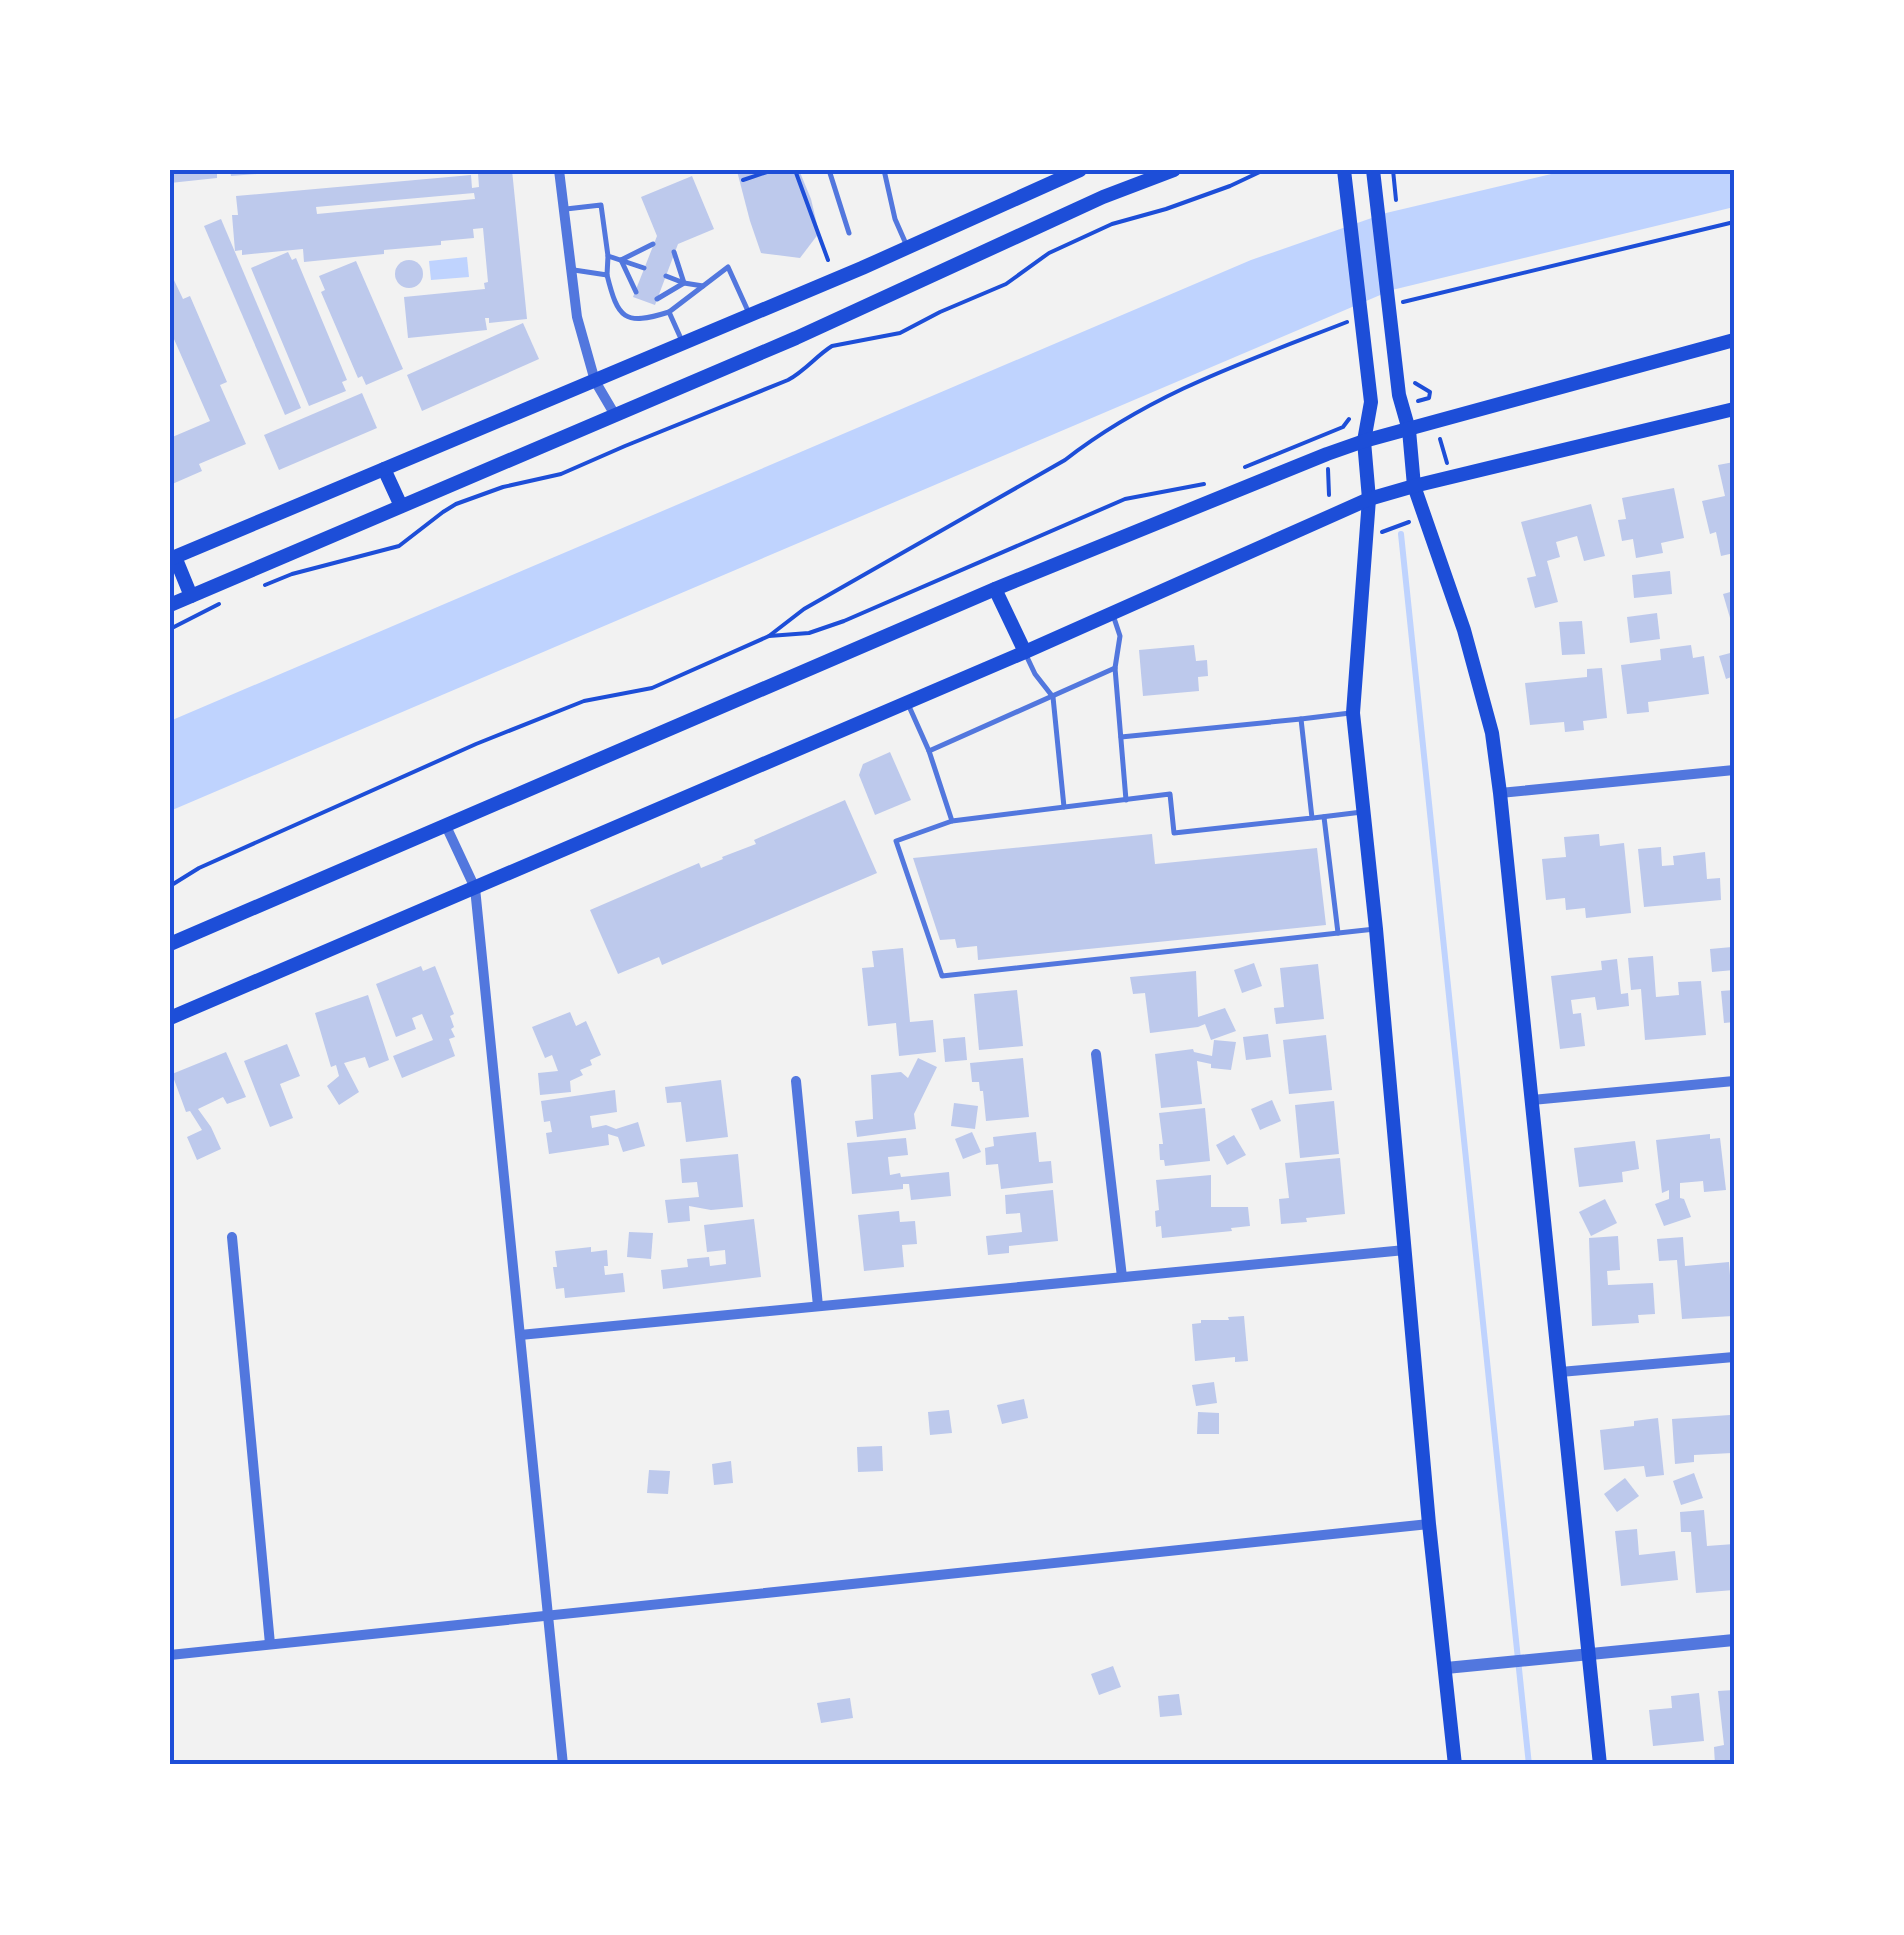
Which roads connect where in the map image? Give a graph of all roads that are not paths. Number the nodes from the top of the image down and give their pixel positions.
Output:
1 (559, 170) edge
2 (829, 170) edge
3 (884, 170) edge
4 (1080, 170) edge
5 (1174, 170) edge
6 (1344, 170) edge
7 (1374, 170) edge
8 (563, 210) junction
9 (849, 234) dead end
10 (653, 244) dead end
11 (907, 247) junction
12 (674, 252) dead end
13 (608, 256) junction
14 (620, 260) junction
15 (644, 268) dead end
16 (571, 270) junction
17 (608, 275) junction
18 (666, 276) dead end
19 (684, 283) junction
20 (703, 286) junction
21 (636, 292) dead end
22 (657, 298) dead end
23 (669, 312) junction
24 (750, 315) junction
25 (1734, 340) edge
26 (683, 344) junction
27 (595, 381) junction
28 (1734, 409) edge
29 (615, 415) junction
30 (1409, 430) junction
31 (1364, 441) junction
32 (384, 469) junction
33 (1414, 486) junction
34 (1369, 500) junction
35 (401, 506) junction
36 (172, 558) edge
37 (995, 588) junction
38 (191, 596) junction
39 (170, 605) edge
40 (1112, 613) junction
41 (1025, 652) junction
42 (1115, 668) junction
43 (1053, 697) junction
44 (907, 702) junction
45 (1353, 713) junction
46 (1302, 719) junction
47 (1121, 737) junction
48 (929, 751) junction
49 (1734, 770) edge
50 (1500, 793) junction
51 (1126, 800) junction
52 (1064, 807) junction
53 (1364, 812) junction
54 (1324, 817) junction
55 (1312, 818) junction
56 (952, 821) junction
57 (446, 826) junction
58 (474, 888) junction
59 (1376, 929) junction
60 (1338, 934) junction
61 (170, 944) edge
62 (170, 1018) edge
63 (1096, 1054) dead end
64 (796, 1080) dead end
65 (1734, 1081) edge
66 (1532, 1100) junction
67 (232, 1237) dead end
68 (1405, 1250) junction
69 (1122, 1278) junction
70 (818, 1306) junction
71 (520, 1335) junction
72 (1734, 1358) edge
73 (1560, 1372) junction
74 (1429, 1524) junction
75 (548, 1616) junction
76 (1734, 1640) edge
77 (270, 1644) junction
78 (170, 1654) edge
79 (1590, 1655) junction
80 (1446, 1668) junction
81 (563, 1765) edge
82 (1455, 1765) edge
83 (1600, 1765) edge

1 - 8 street
2 - 9 lane
3 - 11 lane
4 - 11 main road
5 - 29 main road
6 - 31 main road
7 - 30 main road
8 - 13 lane
8 - 16 street
10 - 14 lane
11 - 24 main road
12 - 19 lane
13 - 14 lane
13 - 17 lane
14 - 15 lane
14 - 21 lane
16 - 17 lane
16 - 27 street
17 - 23 lane
18 - 19 lane
19 - 20 lane
19 - 22 lane
20 - 23 lane
20 - 24 lane
23 - 26 lane
24 - 26 main road
25 - 30 main road
26 - 27 main road
27 - 29 street
27 - 32 main road
28 - 33 main road
29 - 35 main road
30 - 31 main road
30 - 33 main road
31 - 34 main road
31 - 37 main road
32 - 35 main road
32 - 36 main road
33 - 34 main road
33 - 50 main road
34 - 40 main road
34 - 45 main road
35 - 38 main road
36 - 38 main road
37 - 41 main road
37 - 57 main road
38 - 39 main road
40 - 41 main road
40 - 42 lane
41 - 43 lane
41 - 44 main road
42 - 43 lane
42 - 47 lane
43 - 48 lane
43 - 52 lane
44 - 48 lane
44 - 58 main road
45 - 46 lane
45 - 53 main road
46 - 47 lane
46 - 55 lane
47 - 51 lane
48 - 56 lane
49 - 50 street
50 - 66 main road
51 - 52 lane
51 - 55 lane
52 - 56 lane
53 - 54 lane
53 - 59 main road
54 - 55 lane
54 - 60 lane
56 - 60 lane
57 - 58 street
57 - 61 main road
58 - 62 main road
58 - 71 street
59 - 60 lane
59 - 68 main road
63 - 69 street
64 - 70 street
65 - 66 street
66 - 73 main road
67 - 77 street
68 - 69 street
68 - 74 main road
69 - 70 street
70 - 71 street
71 - 75 street
72 - 73 street
73 - 79 main road
74 - 75 street
74 - 80 main road
75 - 77 street
75 - 81 street
76 - 79 street
77 - 78 street
79 - 80 street
79 - 83 main road
80 - 82 main road

